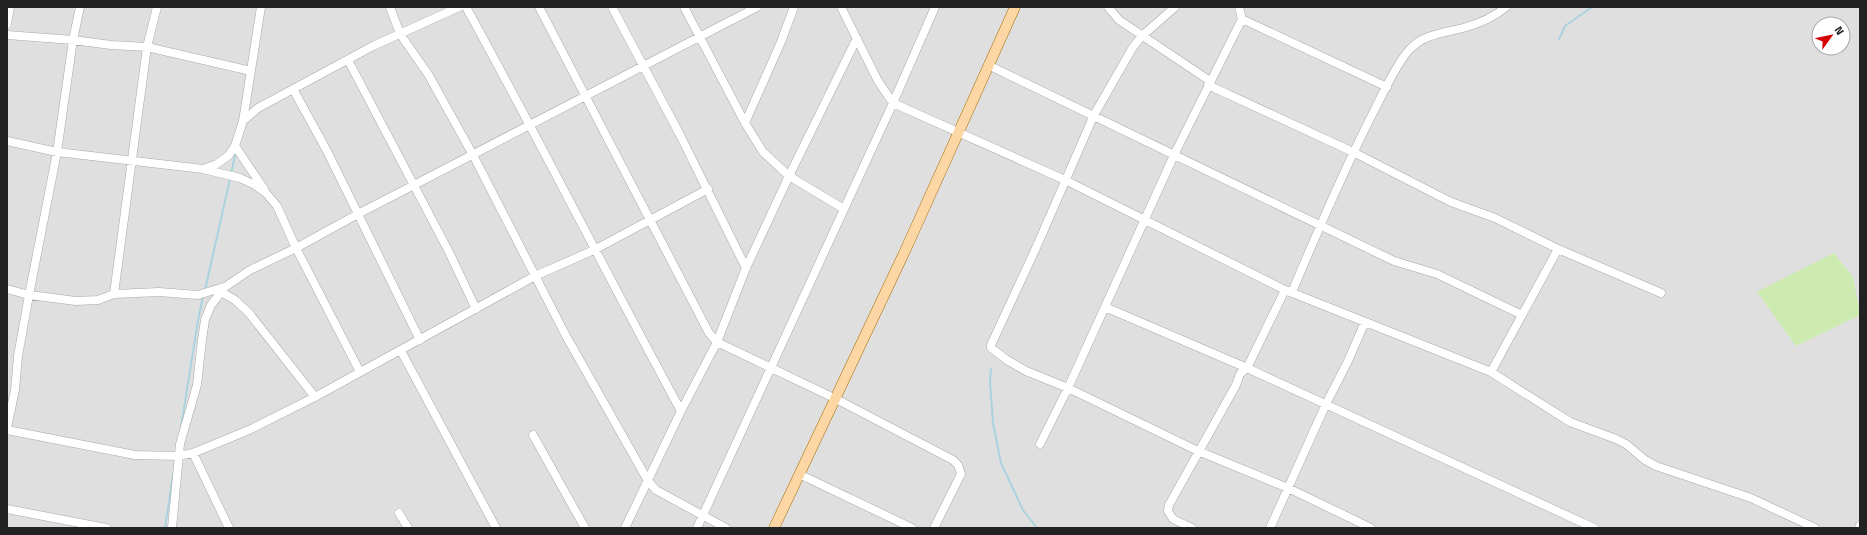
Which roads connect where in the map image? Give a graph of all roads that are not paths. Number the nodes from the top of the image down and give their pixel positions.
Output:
1 (10, 7) edge
2 (80, 7) edge
3 (157, 7) edge
4 (261, 7) edge
5 (390, 7) edge
6 (459, 7) edge
7 (466, 7) edge
8 (539, 7) edge
9 (612, 7) edge
10 (684, 7) edge
11 (755, 7) edge
12 (794, 7) edge
13 (841, 7) edge
14 (935, 7) edge
15 (1015, 7) edge
16 (1108, 7) edge
17 (1175, 7) edge
18 (1239, 7) edge
19 (1506, 7) edge
20 (1242, 19) junction
21 (7, 24) edge
22 (400, 34) junction
23 (7, 35) edge
24 (700, 36) junction
25 (1142, 36) junction
26 (857, 38) junction
27 (73, 40) junction
28 (147, 47) junction
29 (348, 60) junction
30 (988, 65) junction
31 (645, 66) junction
32 (251, 71) junction
33 (1209, 83) junction
34 (1387, 87) junction
35 (293, 90) junction
36 (585, 95) junction
37 (893, 103) junction
38 (1094, 115) junction
39 (243, 121) junction
40 (746, 123) junction
41 (531, 125) junction
42 (958, 133) junction
43 (7, 142) edge
44 (235, 146) junction
45 (57, 152) junction
46 (1353, 152) junction
47 (1175, 154) junction
48 (473, 155) junction
49 (131, 161) junction
50 (202, 169) junction
51 (789, 176) junction
52 (1065, 180) junction
53 (415, 186) junction
54 (708, 189) junction
55 (266, 193) junction
56 (844, 209) junction
57 (358, 214) junction
58 (1145, 219) junction
59 (651, 220) junction
60 (1320, 226) junction
61 (296, 248) junction
62 (1558, 249) junction
63 (594, 250) junction
64 (746, 268) junction
65 (534, 276) junction
66 (7, 289) edge
67 (223, 289) junction
68 (1289, 291) junction
69 (1661, 293) dead end
70 (114, 294) junction
71 (29, 295) junction
72 (1105, 308) junction
73 (476, 309) junction
74 (1522, 316) junction
75 (1365, 322) junction
76 (420, 340) junction
77 (717, 342) junction
78 (401, 351) junction
79 (771, 366) junction
80 (1247, 368) junction
81 (360, 372) junction
82 (1491, 372) junction
83 (1068, 388) junction
84 (315, 397) junction
85 (836, 398) junction
86 (1326, 404) junction
87 (681, 411) junction
88 (7, 429) edge
89 (533, 435) dead end
90 (1040, 444) dead end
91 (1198, 451) junction
92 (193, 453) junction
93 (178, 456) junction
94 (799, 474) junction
95 (648, 481) junction
96 (1288, 488) junction
97 (7, 509) edge
98 (399, 513) dead end
99 (703, 516) junction
100 (1860, 524) edge
101 (106, 528) edge
102 (172, 528) edge
103 (230, 528) edge
104 (408, 528) edge
105 (496, 528) edge
106 (585, 528) edge
107 (625, 528) edge
108 (697, 528) edge
109 (726, 528) edge
110 (774, 528) edge
111 (912, 528) edge
112 (934, 528) edge
113 (1192, 528) edge
114 (1270, 528) edge
115 (1371, 528) edge
116 (1594, 528) edge
117 (1816, 528) edge
118 (1859, 528) edge

1 - 21 street
2 - 27 street
3 - 28 street
4 - 32 street
5 - 22 street
6 - 22 street
7 - 41 street
8 - 36 street
9 - 31 street
10 - 24 street
11 - 24 street
12 - 40 street
13 - 26 street
14 - 37 street
15 - 30 main road
16 - 25 street
17 - 25 street
18 - 20 street
19 - 34 street
20 - 33 street
20 - 34 street
22 - 29 street
22 - 48 street
23 - 27 street
24 - 31 street
24 - 40 street
25 - 33 street
25 - 38 street
26 - 37 street
26 - 51 street
27 - 28 street
27 - 45 street
28 - 32 street
28 - 49 street
29 - 35 street
29 - 53 street
30 - 38 street
30 - 42 main road
31 - 36 street
31 - 54 street
32 - 39 street
33 - 46 street
33 - 47 street
34 - 46 street
35 - 39 street
35 - 57 street
36 - 41 street
36 - 59 street
37 - 42 street
37 - 56 street
38 - 47 street
38 - 52 street
39 - 44 street
40 - 51 street
41 - 48 street
41 - 63 street
42 - 52 street
42 - 85 main road
43 - 45 street
44 - 50 street
44 - 55 street
45 - 49 street
45 - 71 street
46 - 60 street
46 - 62 street
47 - 58 street
47 - 60 street
48 - 53 street
48 - 65 street
49 - 50 street
49 - 70 street
50 - 55 street
51 - 56 street
51 - 64 street
52 - 58 street
52 - 83 street
53 - 57 street
53 - 73 street
54 - 59 street
54 - 64 street
55 - 61 street
56 - 79 street
57 - 61 street
57 - 76 street
58 - 68 street
58 - 72 street
59 - 63 street
59 - 77 street
60 - 68 street
60 - 74 street
61 - 67 street
61 - 81 street
62 - 69 street
62 - 74 street
63 - 65 street
63 - 87 street
64 - 77 street
65 - 73 street
65 - 95 street
66 - 71 street
67 - 70 street
67 - 84 street
67 - 93 street
68 - 75 street
68 - 80 street
70 - 71 street
71 - 88 street
72 - 80 street
72 - 83 street
73 - 76 street
74 - 82 street
75 - 82 street
75 - 86 street
76 - 78 street
77 - 79 street
77 - 87 street
78 - 81 street
78 - 105 street
79 - 85 street
79 - 99 street
80 - 86 street
80 - 91 street
81 - 84 street
82 - 117 street
83 - 90 street
83 - 91 street
84 - 92 street
85 - 94 main road
85 - 112 street
86 - 96 street
86 - 116 street
87 - 95 street
88 - 93 street
89 - 106 street
91 - 96 street
91 - 113 street
92 - 93 street
92 - 103 street
93 - 102 street
94 - 110 main road
94 - 111 street
95 - 99 street
95 - 107 street
96 - 114 street
96 - 115 street
97 - 101 street
98 - 104 street
99 - 108 street
99 - 109 street
100 - 118 street

